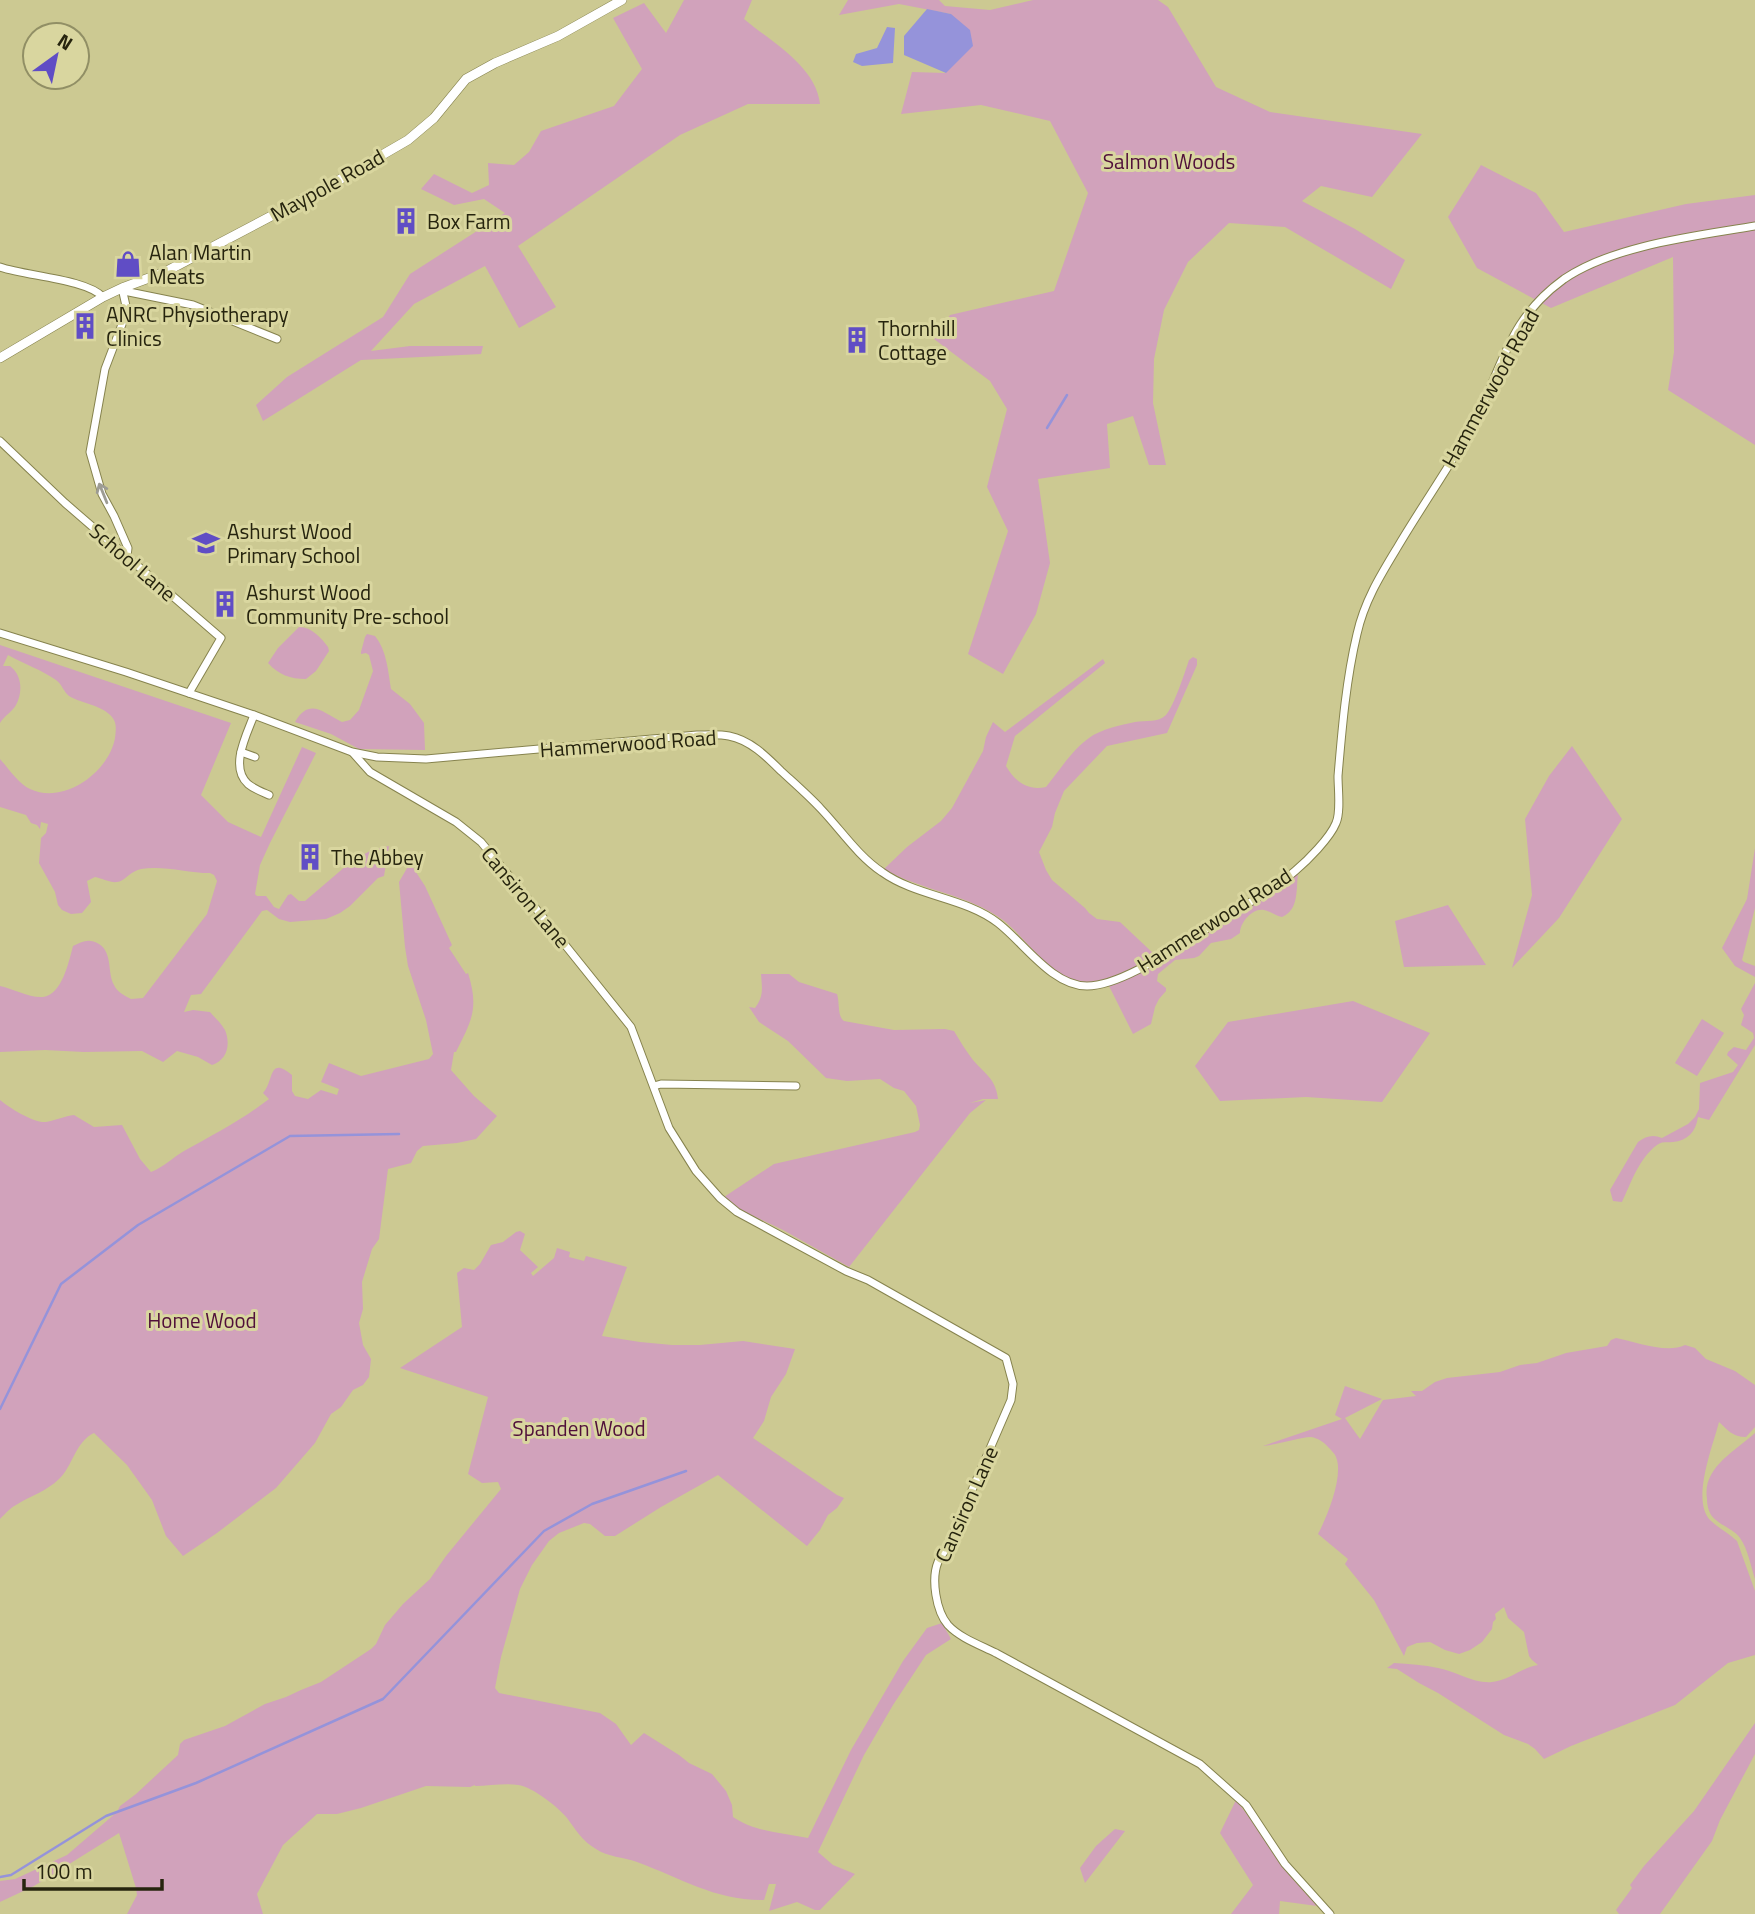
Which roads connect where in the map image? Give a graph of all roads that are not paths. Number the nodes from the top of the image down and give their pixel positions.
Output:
1 (622, 0) edge
2 (1755, 226) edge
3 (0, 267) edge
4 (123, 289) junction
5 (103, 297) junction
6 (277, 339) dead end
7 (0, 358) edge
8 (0, 441) edge
9 (127, 556) junction
10 (0, 634) edge
11 (189, 693) junction
12 (254, 715) junction
13 (241, 752) junction
14 (352, 752) junction
15 (255, 757) dead end
16 (269, 795) dead end
17 (654, 1086) junction
18 (796, 1086) dead end
19 (1330, 1914) edge

1 - 4 street, Maypole Road
2 - 14 street, Hammerwood Road
3 - 5 street
4 - 5 street, Maypole Road
4 - 6 street
9 -> 4 street
5 - 7 street, Maypole Road
8 - 9 street, School Lane
9 - 11 street, School Lane
10 - 11 street, Hammerwood Road
11 - 12 street, Hammerwood Road
12 - 13 street
12 - 14 street, Hammerwood Road
13 - 15 street
13 - 16 street
14 - 17 street, Cansiron Lane
17 - 18 street
17 - 19 street, Cansiron Lane

